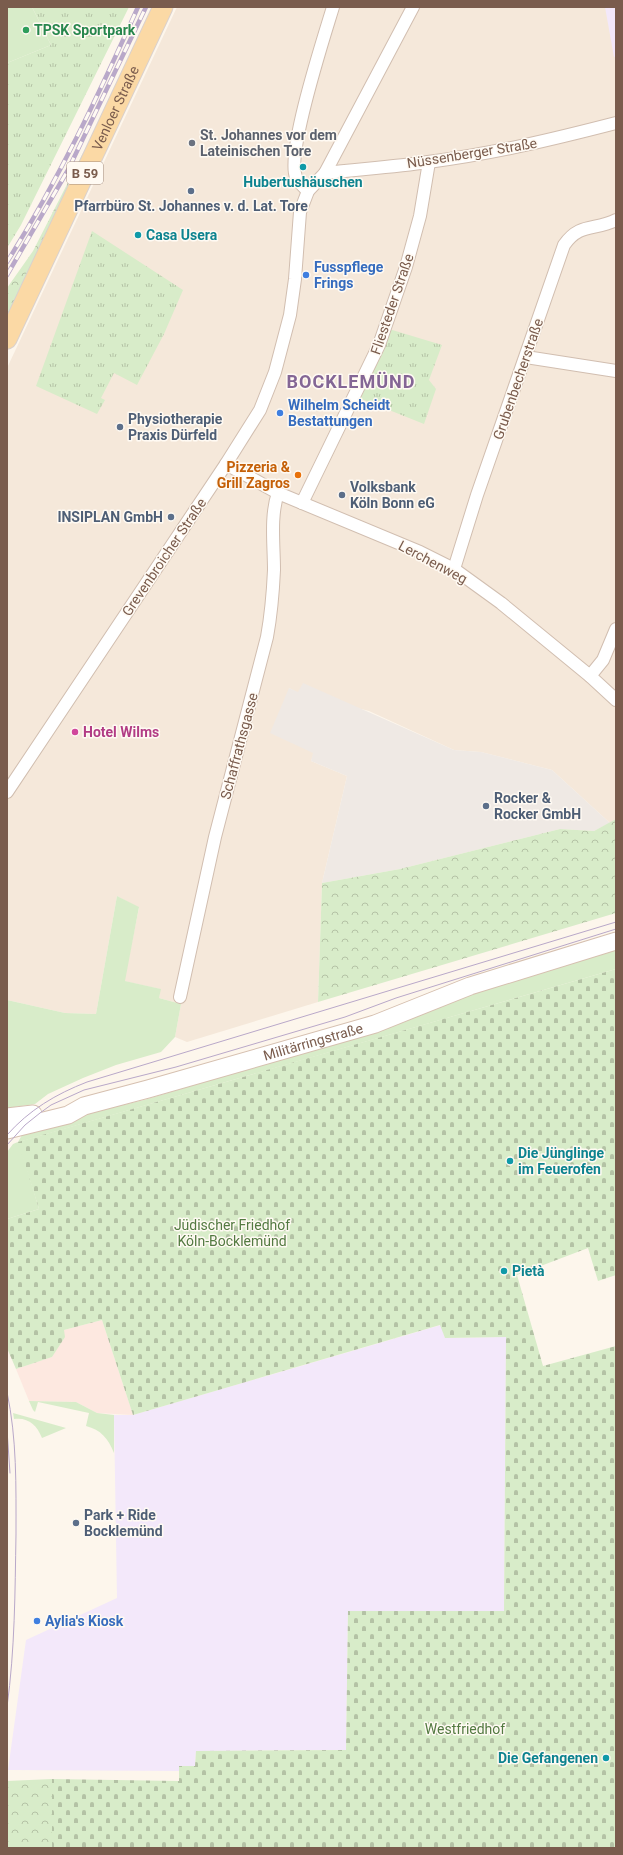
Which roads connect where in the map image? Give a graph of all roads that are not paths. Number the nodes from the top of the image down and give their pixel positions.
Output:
1 (163, 7) edge
2 (333, 7) edge
3 (413, 7) edge
4 (616, 123) edge
5 (429, 162) junction
6 (325, 172) junction
7 (308, 191) junction
8 (616, 220) edge
9 (7, 339) edge
10 (526, 357) junction
11 (616, 371) edge
12 (226, 464) junction
13 (278, 493) junction
14 (302, 503) junction
15 (454, 569) junction
16 (616, 629) edge
17 (590, 676) junction
18 (616, 700) edge
19 (7, 792) edge
20 (616, 941) edge
21 (180, 998) dead end
22 (84, 1106) junction
23 (7, 1117) edge
24 (7, 1130) edge

1 - 9 main road, Venloer Straße / B 59
2 - 7 street
3 - 6 street
4 - 5 street, Nüssenberger Straße
5 - 6 street, Nüssenberger Straße
5 - 14 street, Fliesteder Straße
6 - 7 street
7 - 12 street, Grevenbroicher Straße
8 - 10 street, Grubenbecherstraße
10 - 11 street
10 - 15 street, Grubenbecherstraße
12 - 13 street, Lerchenweg
12 - 19 street, Grevenbroicher Straße
13 - 14 street, Lerchenweg
13 - 21 street, Schaffrathsgasse
14 - 15 street, Lerchenweg
15 - 17 street, Lerchenweg
16 - 17 street
17 - 18 street, Lerchenweg
20 - 22 main road, Militärringstraße
22 - 23 main road
22 - 24 main road, Militärringstraße

